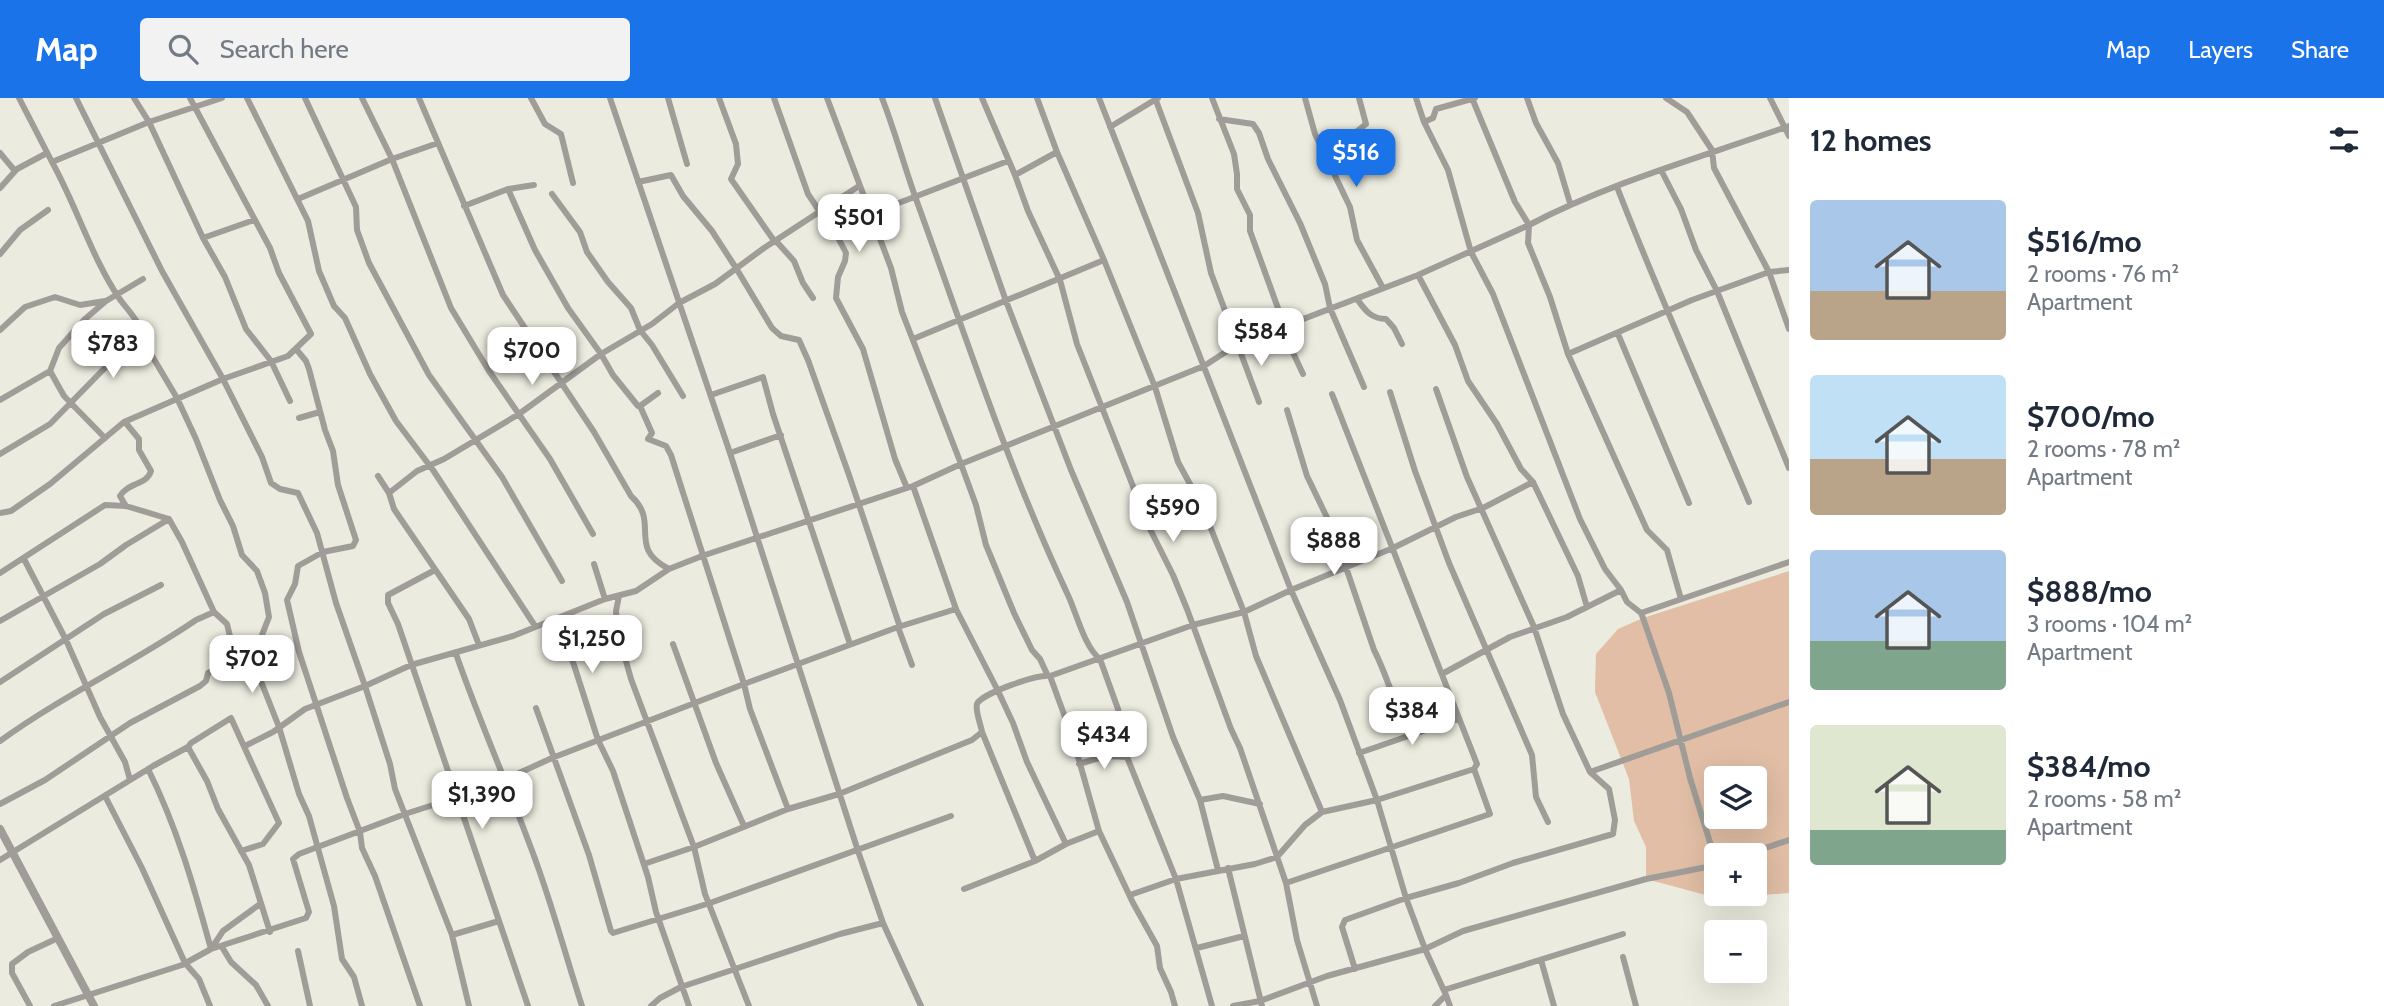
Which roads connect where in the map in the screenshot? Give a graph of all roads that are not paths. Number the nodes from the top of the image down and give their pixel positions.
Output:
1 (19, 98) edge
2 (76, 98) edge
3 (134, 98) edge
4 (190, 98) edge
5 (222, 98) edge
6 (247, 98) edge
7 (304, 98) edge
8 (362, 98) edge
9 (419, 98) edge
10 (531, 98) edge
11 (610, 98) edge
12 (668, 98) edge
13 (719, 98) edge
14 (774, 98) edge
15 (827, 98) edge
16 (882, 98) edge
17 (934, 98) edge
18 (982, 98) edge
19 (1037, 98) edge
20 (1099, 98) edge
21 (1156, 98) edge
22 (1213, 98) edge
23 (1305, 98) edge
24 (1359, 98) edge
25 (1416, 98) edge
26 (1474, 98) edge
27 (1527, 98) edge
28 (1666, 98) edge
29 (1770, 98) edge
30 (195, 107) junction
31 (1219, 119) junction
32 (149, 122) junction
33 (1424, 122) junction
34 (1110, 127) junction
35 (1787, 127) edge
36 (1789, 136) edge
37 (99, 142) junction
38 (438, 143) junction
39 (1712, 150) junction
40 (1057, 152) junction
41 (0, 153) edge
42 (47, 153) junction
43 (1326, 156) junction
44 (392, 159) junction
45 (1008, 161) junction
46 (52, 162) junction
47 (687, 164) dead end
48 (1661, 170) junction
49 (15, 171) junction
50 (1015, 175) junction
51 (963, 178) junction
52 (343, 179) junction
53 (638, 182) junction
54 (573, 183) dead end
55 (534, 185) dead end
56 (859, 186) junction
57 (1617, 187) junction
58 (0, 188) edge
59 (508, 189) junction
60 (552, 194) dead end
61 (915, 197) junction
62 (298, 200) junction
63 (1570, 203) junction
64 (464, 206) junction
65 (48, 210) dead end
66 (822, 211) junction
67 (870, 214) junction
68 (254, 219) junction
69 (1529, 225) junction
70 (203, 238) junction
71 (776, 242) junction
72 (1471, 252) junction
73 (0, 254) edge
74 (1104, 260) junction
75 (736, 268) junction
76 (1789, 270) edge
77 (1769, 272) junction
78 (1418, 275) junction
79 (143, 279) dead end
80 (1060, 280) junction
81 (1383, 288) junction
82 (1717, 291) junction
83 (117, 295) junction
84 (813, 298) dead end
85 (1357, 299) junction
86 (106, 301) junction
87 (1006, 301) junction
88 (679, 303) junction
89 (1330, 308) junction
90 (1669, 309) junction
91 (960, 319) junction
92 (1282, 329) junction
93 (1789, 329) edge
94 (0, 330) edge
95 (142, 330) junction
96 (640, 330) junction
97 (1618, 334) junction
98 (913, 339) junction
99 (1238, 344) junction
100 (1402, 344) dead end
101 (296, 349) junction
102 (601, 354) junction
103 (1568, 354) junction
104 (271, 360) junction
105 (1204, 366) junction
106 (50, 371) junction
107 (1303, 374) dead end
108 (223, 379) junction
109 (561, 382) junction
110 (1155, 387) junction
111 (1364, 387) dead end
112 (1436, 389) dead end
113 (658, 393) dead end
114 (1390, 393) dead end
115 (1332, 394) dead end
116 (711, 395) junction
117 (683, 396) dead end
118 (177, 398) junction
119 (0, 400) edge
120 (290, 401) dead end
121 (71, 402) junction
122 (1259, 402) dead end
123 (640, 406) junction
124 (1101, 406) junction
125 (1287, 410) dead end
126 (320, 412) junction
127 (519, 414) junction
128 (299, 418) dead end
129 (125, 422) junction
130 (1054, 426) junction
131 (781, 435) junction
132 (106, 438) junction
133 (475, 438) junction
134 (1004, 447) junction
135 (730, 453) junction
136 (0, 454) edge
137 (429, 464) junction
138 (961, 464) junction
139 (1789, 468) edge
140 (378, 476) dead end
141 (1532, 482) junction
142 (910, 487) junction
143 (389, 493) junction
144 (1749, 502) dead end
145 (1689, 503) dead end
146 (859, 504) junction
147 (126, 506) junction
148 (1483, 508) junction
149 (0, 513) edge
150 (169, 519) junction
151 (808, 522) junction
152 (1435, 527) junction
153 (593, 534) dead end
154 (757, 538) junction
155 (1393, 548) junction
156 (323, 552) junction
157 (702, 556) junction
158 (24, 559) junction
159 (1789, 562) edge
160 (594, 564) dead end
161 (1345, 568) junction
162 (669, 569) junction
163 (435, 570) junction
164 (0, 573) edge
165 (562, 581) dead end
166 (161, 585) dead end
167 (1291, 590) junction
168 (1621, 590) junction
169 (43, 595) junction
170 (619, 596) junction
171 (606, 599) junction
172 (1681, 599) junction
173 (1587, 607) junction
174 (956, 609) junction
175 (214, 612) junction
176 (1244, 612) junction
177 (1641, 613) junction
178 (556, 619) junction
179 (0, 621) edge
180 (1193, 625) junction
181 (536, 626) junction
182 (899, 627) junction
183 (1534, 627) junction
184 (66, 640) junction
185 (1142, 642) junction
186 (673, 644) dead end
187 (850, 644) junction
188 (479, 645) junction
189 (1488, 650) junction
190 (249, 651) junction
191 (456, 654) junction
192 (234, 657) junction
193 (1100, 659) junction
194 (411, 665) junction
195 (912, 665) dead end
196 (798, 666) junction
197 (1442, 674) junction
198 (1048, 675) junction
199 (0, 682) edge
200 (744, 684) junction
201 (365, 686) junction
202 (86, 688) junction
203 (998, 691) junction
204 (1789, 702) edge
205 (695, 703) junction
206 (317, 704) junction
207 (536, 708) dead end
208 (1458, 719) junction
209 (646, 721) junction
210 (279, 727) junction
211 (982, 732) junction
212 (1408, 734) junction
213 (111, 735) junction
214 (1681, 739) junction
215 (598, 740) junction
216 (0, 741) edge
217 (245, 746) junction
218 (188, 747) junction
219 (1359, 752) junction
220 (1127, 757) junction
221 (552, 758) junction
222 (1079, 764) junction
223 (148, 769) junction
224 (1474, 769) junction
225 (1590, 772) junction
226 (505, 779) junction
227 (130, 780) junction
228 (839, 794) junction
229 (104, 796) junction
230 (457, 798) junction
231 (1200, 800) junction
232 (1377, 800) junction
233 (0, 804) edge
234 (1261, 804) junction
235 (788, 809) junction
236 (1322, 812) junction
237 (405, 814) junction
238 (951, 816) dead end
239 (1548, 822) dead end
240 (744, 826) junction
241 (0, 830) edge
242 (1100, 831) junction
243 (360, 832) junction
244 (1789, 841) edge
245 (1710, 843) edge
246 (1066, 844) junction
247 (317, 847) junction
248 (694, 847) junction
249 (1767, 848) edge
250 (1391, 849) junction
251 (858, 850) junction
252 (241, 851) junction
253 (12, 852) junction
254 (1277, 857) junction
255 (0, 860) edge
256 (1035, 861) junction
257 (644, 864) junction
258 (1228, 868) junction
259 (1704, 868) edge
260 (1218, 870) junction
261 (1175, 879) junction
262 (1286, 883) junction
263 (964, 890) dead end
264 (1130, 895) junction
265 (1405, 898) junction
266 (709, 903) junction
267 (260, 904) junction
268 (659, 920) junction
269 (499, 921) junction
270 (883, 923) junction
271 (270, 932) junction
272 (1623, 934) dead end
273 (452, 935) junction
274 (1244, 936) junction
275 (58, 938) junction
276 (222, 947) junction
277 (1197, 948) junction
278 (211, 949) junction
279 (1425, 949) junction
280 (298, 951) dead end
281 (1623, 957) dead end
282 (1541, 960) junction
283 (185, 963) junction
284 (733, 968) junction
285 (1355, 970) junction
286 (1309, 983) junction
287 (681, 987) junction
288 (1445, 992) junction
289 (89, 996) junction
290 (1261, 1003) edge
291 (30, 1006) edge
292 (54, 1006) edge
293 (94, 1006) edge
294 (210, 1006) edge
295 (268, 1006) edge
296 (310, 1006) edge
297 (362, 1006) edge
298 (420, 1006) edge
299 (469, 1006) edge
300 (528, 1006) edge
301 (582, 1006) edge
302 (651, 1006) edge
303 (689, 1006) edge
304 (749, 1006) edge
305 (921, 1006) edge
306 (1175, 1006) edge
307 (1212, 1006) edge
308 (1233, 1006) edge
309 (1317, 1006) edge
310 (1436, 1006) edge
311 (1450, 1006) edge
312 (1554, 1006) edge
313 (1636, 1006) edge

1 - 42 street
2 - 37 street
3 - 32 street
4 - 30 street
5 - 30 street
6 - 62 street
7 - 52 street
8 - 44 street
9 - 38 street
10 - 54 street
11 - 53 street
12 - 47 street
13 - 71 street
14 - 66 street
15 - 56 street
16 - 61 street
17 - 51 street
18 - 45 street
19 - 40 street
20 - 34 street
21 - 34 street
21 - 99 street
22 - 31 street
23 - 43 street
24 - 43 street
25 - 33 street
26 - 33 street
26 - 69 street
27 - 63 street
28 - 39 street
29 - 35 street
30 - 32 street
30 - 68 street
31 - 89 street
31 - 92 street
32 - 37 street
32 - 70 street
33 - 72 street
34 - 105 street
35 - 36 street
35 - 39 street
37 - 46 street
37 - 108 street
38 - 44 street
38 - 64 street
39 - 48 street
39 - 77 street
40 - 50 street
40 - 74 street
41 - 49 street
42 - 46 street
42 - 49 street
43 - 81 street
44 - 52 street
44 - 127 street
45 - 50 street
45 - 51 street
46 - 83 street
48 - 57 street
48 - 82 street
49 - 58 street
50 - 80 street
51 - 61 street
51 - 87 street
52 - 62 street
52 - 133 street
53 - 75 street
53 - 88 street
55 - 59 street
56 - 66 street
56 - 67 street
57 - 63 street
57 - 90 street
59 - 64 street
59 - 102 street
60 - 96 street
61 - 67 street
61 - 91 street
62 - 137 street
63 - 69 street
64 - 109 street
65 - 73 street
66 - 71 street
66 - 142 street
67 - 98 street
68 - 70 street
68 - 101 street
69 - 72 street
69 - 103 street
70 - 104 street
71 - 75 street
71 - 84 street
72 - 78 street
72 - 168 street
74 - 80 street
74 - 110 street
75 - 88 street
75 - 146 street
76 - 77 street
77 - 82 street
77 - 93 street
78 - 81 street
78 - 141 street
79 - 83 street
80 - 87 street
80 - 124 street
81 - 85 street
82 - 90 street
82 - 139 street
83 - 86 street
83 - 95 street
85 - 89 street
85 - 100 street
86 - 94 street
86 - 106 street
87 - 91 street
87 - 130 street
88 - 96 street
88 - 116 street
89 - 92 street
89 - 111 street
90 - 97 street
90 - 144 street
91 - 98 street
91 - 134 street
92 - 99 street
92 - 107 street
95 - 118 street
95 - 121 street
96 - 102 street
96 - 117 street
97 - 103 street
97 - 145 street
98 - 138 street
99 - 105 street
99 - 122 street
101 - 104 street
101 - 126 street
102 - 109 street
102 - 123 street
103 - 172 street
104 - 108 street
104 - 120 street
105 - 110 street
105 - 167 street
106 - 119 street
106 - 121 street
108 - 118 street
108 - 156 street
109 - 127 street
109 - 162 street
110 - 124 street
110 - 176 street
112 - 148 street
113 - 123 street
114 - 152 street
115 - 155 street
116 - 131 street
116 - 135 street
118 - 129 street
118 - 190 street
121 - 132 street
121 - 136 street
123 - 157 street
124 - 130 street
124 - 180 street
125 - 161 street
126 - 128 street
126 - 156 street
127 - 133 street
127 - 153 street
129 - 132 street
129 - 147 street
130 - 134 street
130 - 185 street
131 - 135 street
131 - 151 street
132 - 149 street
133 - 137 street
133 - 165 street
134 - 138 street
134 - 193 street
135 - 154 street
137 - 143 street
137 - 181 street
138 - 142 street
138 - 198 street
140 - 143 street
141 - 148 street
141 - 173 street
142 - 146 street
142 - 174 street
143 - 163 street
146 - 151 street
146 - 182 street
147 - 150 street
147 - 158 street
148 - 152 street
148 - 183 street
150 - 169 street
150 - 175 street
151 - 154 street
151 - 187 street
152 - 155 street
152 - 189 street
154 - 157 street
154 - 196 street
155 - 161 street
155 - 197 street
156 - 201 street
156 - 206 street
157 - 162 street
157 - 200 street
158 - 164 street
158 - 169 street
159 - 172 street
160 - 171 street
161 - 167 street
161 - 212 street
162 - 170 street
163 - 188 street
163 - 194 street
166 - 184 street
167 - 176 street
167 - 219 street
168 - 173 street
168 - 177 street
169 - 179 street
169 - 184 street
170 - 171 street
170 - 209 street
171 - 178 street
172 - 177 street
173 - 183 street
174 - 182 street
174 - 203 street
175 - 192 street
175 - 202 street
176 - 180 street
176 - 236 street
177 - 214 street
178 - 181 street
178 - 215 street
180 - 185 street
180 - 234 street
181 - 188 street
182 - 187 street
182 - 195 street
183 - 189 street
183 - 225 street
184 - 199 street
184 - 202 street
185 - 193 street
185 - 231 street
186 - 205 street
187 - 196 street
188 - 191 street
189 - 197 street
189 - 239 street
190 - 192 street
190 - 210 street
191 - 194 street
191 - 226 street
192 - 213 street
193 - 198 street
193 - 220 street
194 - 201 street
194 - 230 street
196 - 200 street
196 - 228 street
197 - 208 street
198 - 203 street
198 - 222 street
200 - 205 street
200 - 235 street
201 - 206 street
201 - 237 street
202 - 213 street
202 - 216 street
203 - 211 street
203 - 246 street
204 - 214 street
205 - 209 street
205 - 240 street
206 - 210 street
206 - 243 street
207 - 221 street
208 - 212 street
208 - 224 street
209 - 215 street
209 - 248 street
210 - 217 street
210 - 247 street
211 - 228 street
211 - 256 street
212 - 219 street
213 - 227 street
213 - 233 street
214 - 225 street
214 - 245 street
215 - 221 street
215 - 257 street
217 - 218 street
217 - 252 street
218 - 223 street
218 - 252 street
219 - 232 street
220 - 222 street
220 - 261 street
221 - 226 street
221 - 268 street
222 - 242 street
223 - 227 street
223 - 278 street
224 - 232 street
224 - 250 street
225 - 265 street
226 - 230 street
226 - 301 street
227 - 229 street
228 - 235 street
228 - 251 street
229 - 253 street
229 - 283 street
230 - 237 street
230 - 269 street
231 - 234 street
231 - 260 street
232 - 236 street
232 - 250 street
234 - 254 street
235 - 240 street
236 - 254 street
237 - 243 street
237 - 273 street
238 - 251 street
240 - 248 street
241 - 253 street
242 - 246 street
242 - 264 street
243 - 247 street
243 - 298 street
244 - 249 street
246 - 256 street
247 - 271 street
247 - 297 street
248 - 257 street
248 - 266 street
250 - 262 street
250 - 265 street
251 - 266 street
251 - 270 street
252 - 267 street
253 - 255 street
253 - 275 street
254 - 258 street
254 - 262 street
256 - 263 street
257 - 268 street
258 - 260 street
258 - 274 street
259 - 279 street
260 - 261 street
261 - 264 street
261 - 277 street
262 - 286 street
264 - 306 street
265 - 279 street
265 - 285 street
266 - 268 street
266 - 284 street
267 - 271 street
267 - 278 street
268 - 287 street
269 - 273 street
269 - 300 street
270 - 284 street
270 - 305 street
271 - 276 street
272 - 282 street
273 - 299 street
274 - 277 street
274 - 290 street
275 - 289 street
275 - 291 street
276 - 278 street
276 - 295 street
277 - 307 street
278 - 283 street
279 - 285 street
279 - 288 street
280 - 296 street
281 - 313 street
282 - 288 street
282 - 312 street
283 - 289 street
283 - 294 street
284 - 287 street
284 - 304 street
285 - 286 street
286 - 290 street
286 - 309 street
287 - 302 street
287 - 303 street
288 - 310 street
288 - 311 street
289 - 292 street
289 - 293 street
290 - 308 street

